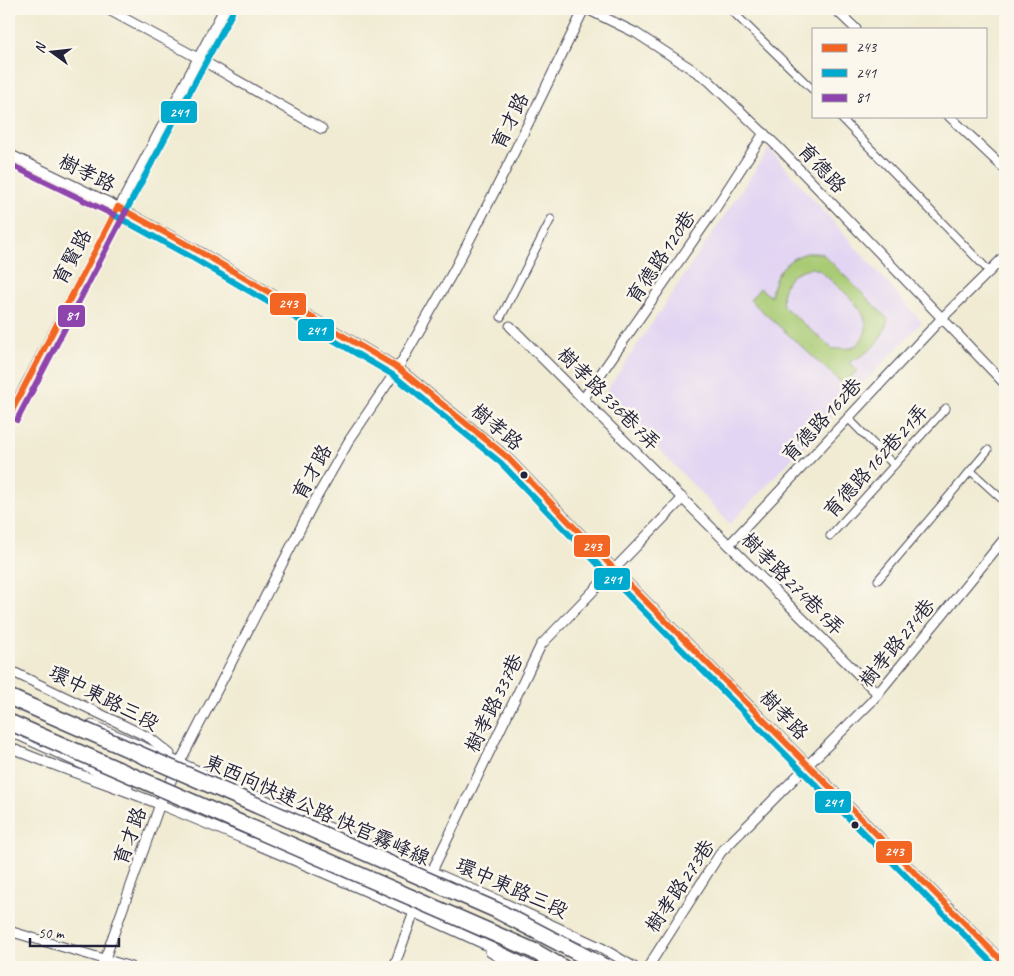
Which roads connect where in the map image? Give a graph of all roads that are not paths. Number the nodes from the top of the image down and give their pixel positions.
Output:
1 (107, 9) edge
2 (224, 9) edge
3 (585, 9) edge
4 (730, 9) edge
5 (835, 9) edge
6 (855, 28) edge
7 (198, 58) junction
8 (812, 89) edge
9 (841, 118) edge
10 (951, 118) edge
11 (322, 129) dead end
12 (764, 133) junction
13 (9, 154) edge
14 (1005, 169) edge
15 (118, 207) junction
16 (551, 219) dead end
17 (1005, 256) edge
18 (990, 272) junction
19 (501, 317) dead end
20 (941, 319) junction
21 (510, 326) dead end
22 (398, 368) junction
23 (1005, 384) edge
24 (584, 398) junction
25 (946, 408) dead end
26 (9, 416) edge
27 (848, 418) junction
28 (988, 450) dead end
29 (894, 465) junction
30 (971, 471) junction
31 (683, 498) junction
32 (1005, 502) edge
33 (830, 536) dead end
34 (1005, 538) edge
35 (729, 545) junction
36 (615, 570) junction
37 (878, 580) dead end
38 (9, 670) edge
39 (9, 690) edge
40 (878, 694) junction
41 (9, 697) edge
42 (9, 722) edge
43 (73, 724) junction
44 (9, 732) edge
45 (62, 746) junction
46 (9, 747) edge
47 (180, 762) junction
48 (809, 765) junction
49 (160, 804) junction
50 (432, 871) junction
51 (414, 912) junction
52 (450, 927) junction
53 (9, 931) edge
54 (534, 951) junction
55 (103, 963) edge
56 (1005, 964) edge
57 (131, 967) edge
58 (394, 967) edge
59 (515, 967) edge
60 (533, 967) edge
61 (553, 967) edge
62 (562, 967) edge
63 (605, 967) edge
64 (634, 967) edge
65 (648, 967) edge

1 - 7 street
2 - 7 street, 育賢路
3 - 12 street, 育德路
3 - 22 street, 育才路
4 - 8 street
5 - 6 street
7 - 11 street
7 - 15 street, 育賢路
9 - 18 street
10 - 14 street
12 - 20 street, 育德路
12 - 24 street, 育德路120巷
13 - 15 street, 樹孝路
15 - 22 street, 樹孝路
15 - 26 street, 育賢路
16 - 19 street
17 - 18 street, 育德路162巷
18 - 20 street, 育德路162巷
20 - 23 street, 育德路
20 - 27 street, 育德路162巷
21 - 24 street, 樹孝路336巷7弄
22 - 36 street, 樹孝路
22 - 47 street, 育才路
24 - 31 street, 樹孝路336巷7弄
25 - 29 street, 育德路162巷21弄
27 - 29 street
27 - 35 street, 育德路162巷
28 - 30 street
29 - 33 street, 育德路162巷21弄
30 - 32 street
30 - 37 street
31 - 35 street, 樹孝路274巷9弄
31 - 36 street, 樹孝路337巷
34 - 40 street, 樹孝路274巷
35 - 40 street, 樹孝路274巷9弄
36 - 48 street, 樹孝路
36 - 50 street, 樹孝路337巷
38 - 47 street, 環中東路三段
39 - 43 highway, bridge
39 - 47 street, 環中東路三段
40 - 48 street, 樹孝路274巷
41 - 43 highway, 東西向快速公路 快官霧峰線, bridge
42 - 45 highway, bridge
43 - 63 highway, 東西向快速公路 快官霧峰線, bridge
44 - 45 highway, bridge
44 - 49 street
45 - 54 highway, bridge
46 - 49 street
47 - 49 street, 育才路
47 - 50 street, 環中東路三段
48 - 56 street, 樹孝路
48 - 65 street, 樹孝路273巷
49 - 51 street
49 - 55 street, 育才路
50 - 64 street, 環中東路三段
51 - 52 street
51 - 58 street
52 - 59 street
52 - 60 street
53 - 55 street
54 - 61 highway
54 - 62 highway
55 - 57 street

